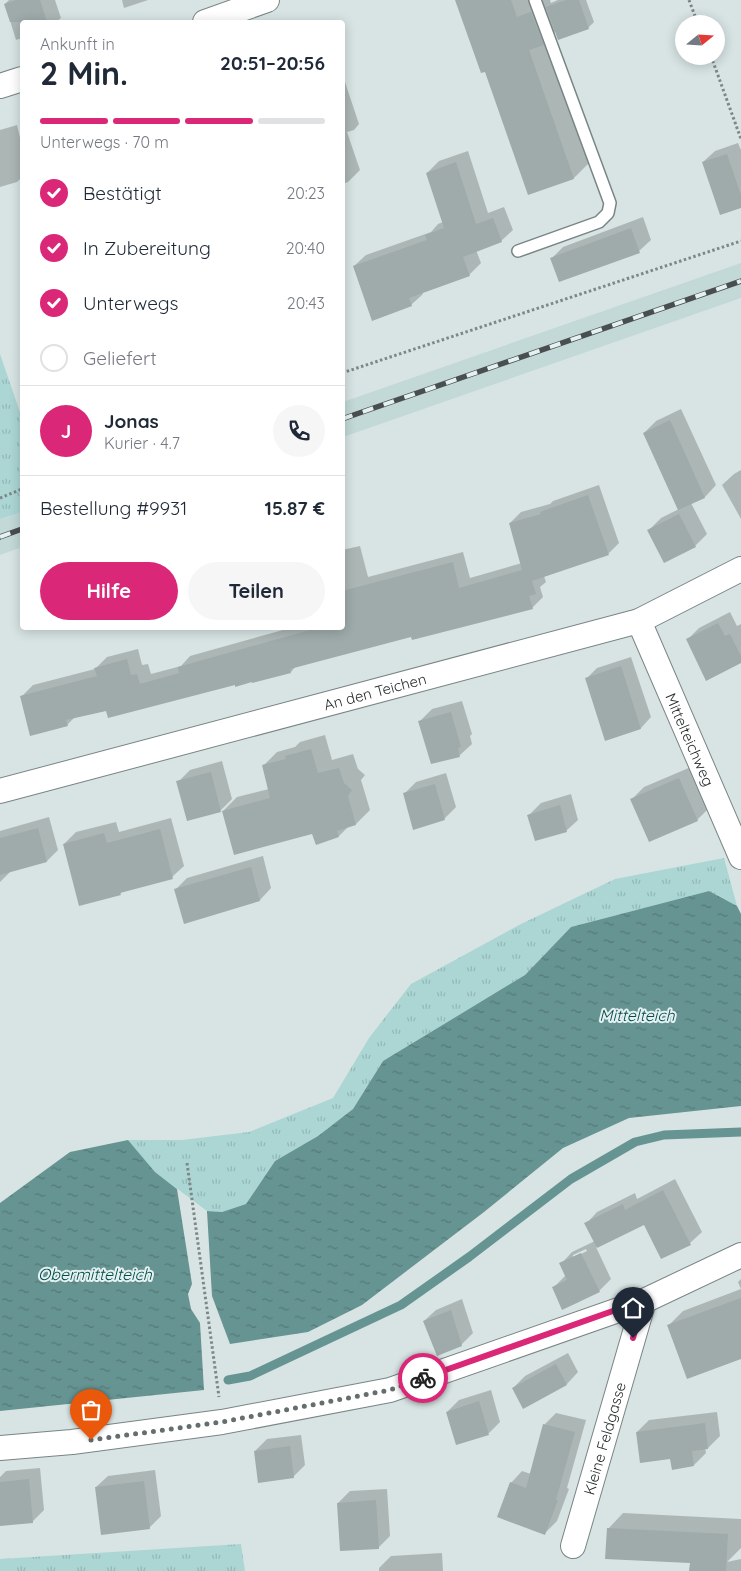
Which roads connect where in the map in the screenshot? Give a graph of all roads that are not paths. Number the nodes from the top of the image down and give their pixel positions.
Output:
1 (267, 0) edge
2 (535, 0) edge
3 (215, 20) edge
4 (20, 80) edge
5 (0, 86) edge
6 (518, 251) dead end
7 (741, 569) edge
8 (639, 621) junction
9 (0, 790) edge
10 (741, 857) edge
11 (741, 1255) edge
12 (644, 1300) junction
13 (0, 1448) edge
14 (573, 1546) dead end

1 - 3 street
2 - 6 lane
4 - 5 street
7 - 8 street, An den Teichen
8 - 9 street, An den Teichen
8 - 10 street, Mittelteichweg
11 - 12 street
12 - 13 street
12 - 14 street, Kleine Feldgasse

